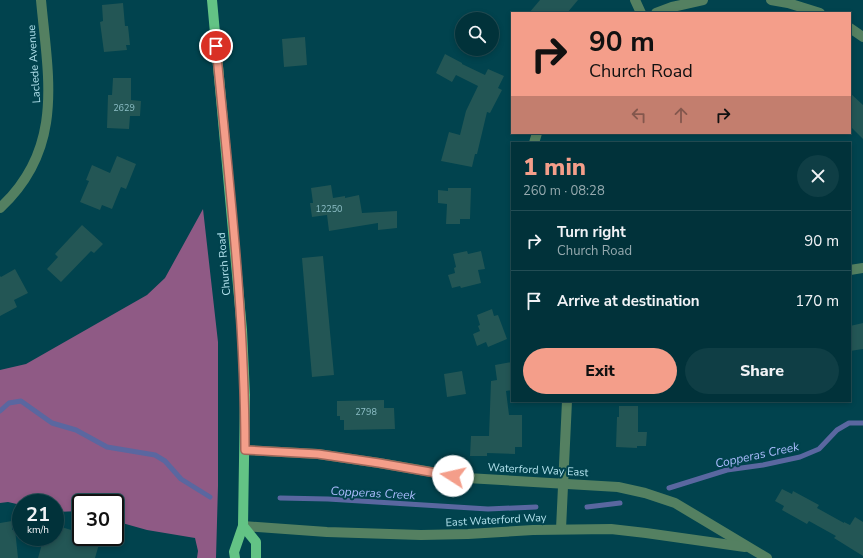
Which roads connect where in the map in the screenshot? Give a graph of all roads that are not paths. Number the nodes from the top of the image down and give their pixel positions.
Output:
1 (41, 0) edge
2 (212, 0) edge
3 (635, 0) edge
4 (703, 0) edge
5 (771, 0) edge
6 (641, 12) edge
7 (659, 12) edge
8 (817, 12) edge
9 (851, 29) edge
10 (863, 37) edge
11 (0, 208) edge
12 (863, 268) edge
13 (851, 270) edge
14 (567, 402) edge
15 (245, 450) junction
16 (563, 483) junction
17 (243, 526) junction
18 (561, 529) junction
19 (749, 548) junction
20 (235, 558) edge
21 (256, 558) edge
22 (767, 558) edge

1 - 11 street, Laclede Avenue
2 - 15 main road, Church Road
3 - 6 street
4 - 7 street
5 - 8 street
9 - 10 street
12 - 13 street
14 - 16 street
15 - 16 street, Waterford Way East
15 - 17 main road, Church Road
16 - 18 street
16 - 19 street, Waterford Way East
17 - 18 street, East Waterford Way
17 - 20 main road, Church Road
17 - 21 main road
18 - 19 street, East Waterford Way
19 - 22 street, Waterford Way East

